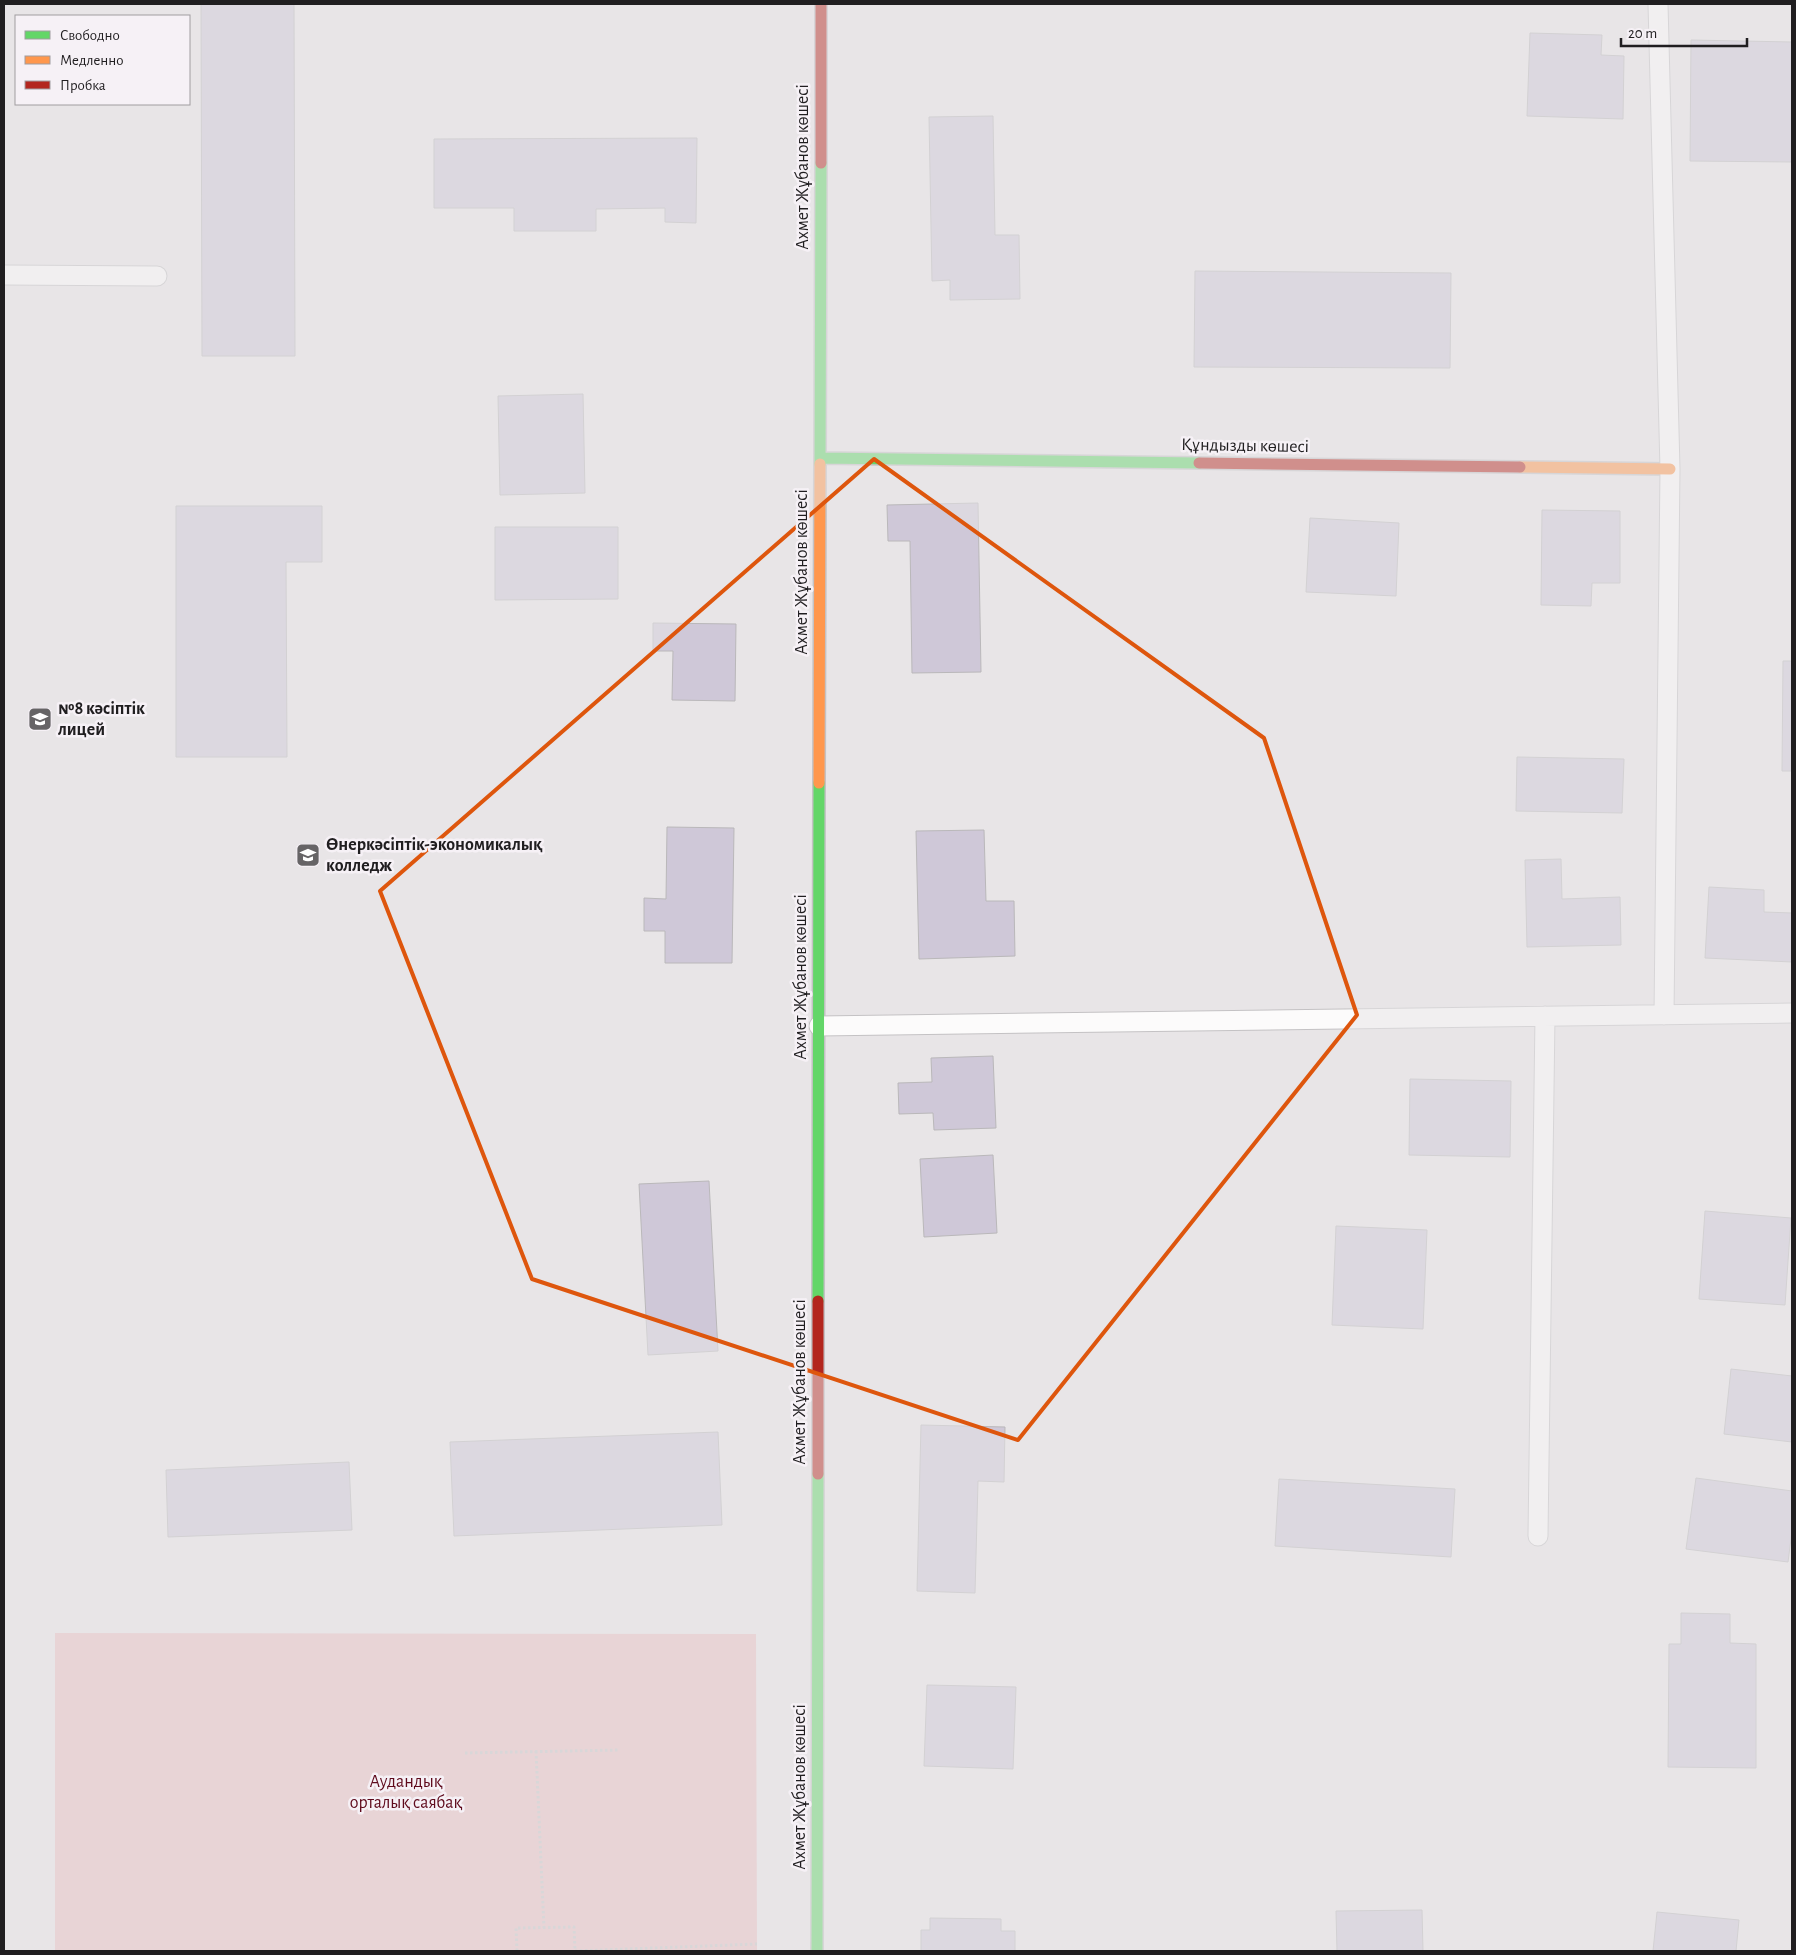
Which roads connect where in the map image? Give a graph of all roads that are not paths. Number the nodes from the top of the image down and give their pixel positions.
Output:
1 (822, 4) edge
2 (1658, 4) edge
3 (4, 275) edge
4 (157, 276) dead end
5 (820, 458) junction
6 (1670, 469) junction
7 (1792, 1013) edge
8 (1664, 1015) junction
9 (1545, 1016) junction
10 (818, 1026) junction
11 (1538, 1536) dead end
12 (817, 1951) edge

1 - 5 street, Ахмет Жұбанов көшесі
2 - 6 lane
3 - 4 lane
5 - 6 street, Құндызды көшесі
5 - 10 street, Ахмет Жұбанов көшесі
6 - 8 lane
7 - 8 lane
8 - 9 lane
9 - 10 lane
9 - 11 lane
10 - 12 street, Ахмет Жұбанов көшесі

